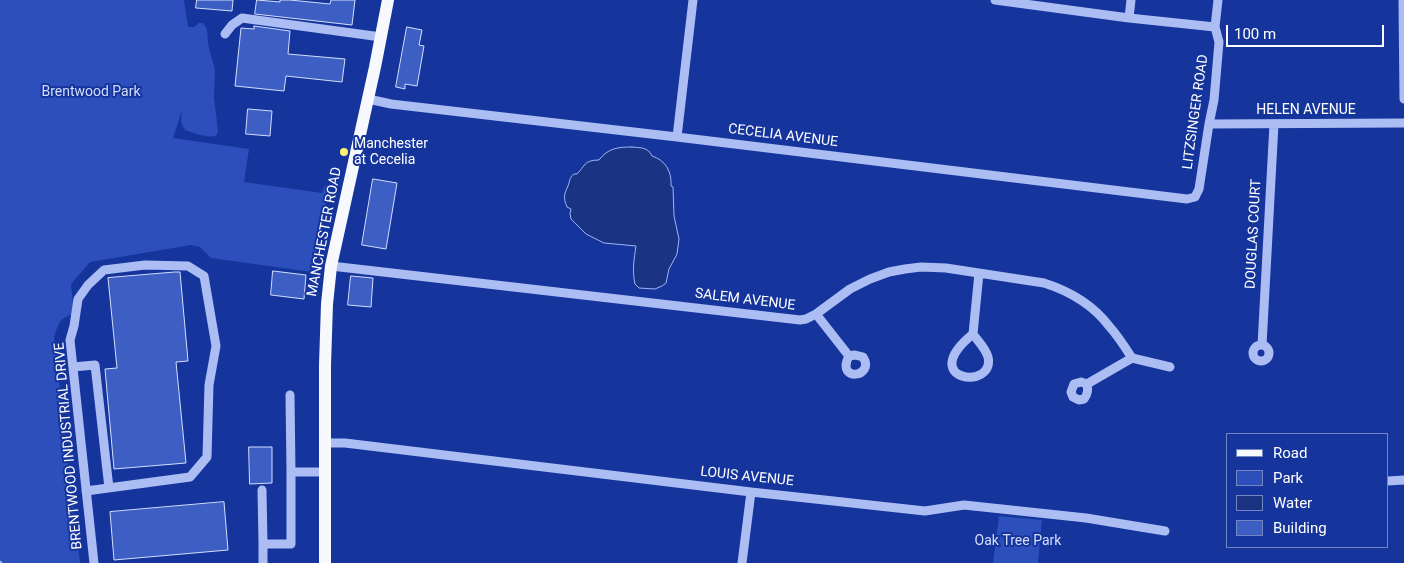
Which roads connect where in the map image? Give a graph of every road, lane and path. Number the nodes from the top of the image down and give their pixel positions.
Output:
1 (388, 0) edge
2 (693, 0) edge
3 (994, 0) edge
4 (1131, 0) edge
5 (1218, 0) edge
6 (1403, 0) edge
7 (1129, 18) junction
8 (1215, 27) junction
9 (225, 34) dead end
10 (381, 37) junction
11 (368, 99) junction
12 (1404, 99) edge
13 (1404, 123) edge
14 (1209, 124) junction
15 (1274, 124) junction
16 (677, 137) junction
17 (1194, 197) joint
18 (332, 266) junction
19 (978, 273) junction
20 (816, 314) junction
21 (973, 334) junction
22 (1262, 345) dead end
23 (849, 356) dead end
24 (1132, 358) junction
25 (73, 366) junction
26 (1170, 367) dead end
27 (1086, 384) dead end
28 (290, 395) dead end
29 (325, 443) junction
30 (291, 472) junction
31 (325, 472) junction
32 (1404, 480) edge
33 (1389, 481) edge
34 (109, 488) junction
35 (262, 490) dead end
36 (86, 492) junction
37 (751, 492) junction
38 (1165, 531) dead end
39 (263, 544) junction
40 (94, 563) edge
41 (263, 563) edge
42 (325, 563) edge
43 (742, 563) edge

1 - 10 main road, MANCHESTER ROAD
2 - 16 street
3 - 7 street
4 - 7 street
5 - 8 street, LITZSINGER ROAD
6 - 12 street
7 - 8 street
8 - 14 street, LITZSINGER ROAD
9 - 10 street
10 - 11 main road, MANCHESTER ROAD
11 - 16 street, CECELIA AVENUE
11 - 18 main road, MANCHESTER ROAD
13 - 15 street, HELEN AVENUE
14 - 15 street, HELEN AVENUE
14 - 17 street, LITZSINGER ROAD
15 - 22 street, DOUGLAS COURT
16 - 17 street, CECELIA AVENUE
18 - 20 street, SALEM AVENUE
18 - 29 main road, MANCHESTER ROAD
19 - 20 street, SALEM AVENUE
19 - 21 street
19 - 24 street, SALEM AVENUE
20 - 23 street
21 - 21 street
24 - 26 street
24 - 27 street
25 - 34 street
25 - 34 street, BRENTWOOD INDUSTRIAL DRIVE
25 - 36 street, BRENTWOOD INDUSTRIAL DRIVE
28 - 30 street
29 - 31 main road, MANCHESTER ROAD
29 - 37 street, LOUIS AVENUE
30 - 31 street
30 - 39 street
31 - 42 main road, MANCHESTER ROAD
32 - 33 street
34 - 36 street, BRENTWOOD INDUSTRIAL DRIVE
35 - 39 street
36 - 40 street, BRENTWOOD INDUSTRIAL DRIVE
37 - 38 street, LOUIS AVENUE
37 - 43 street
39 - 41 street

